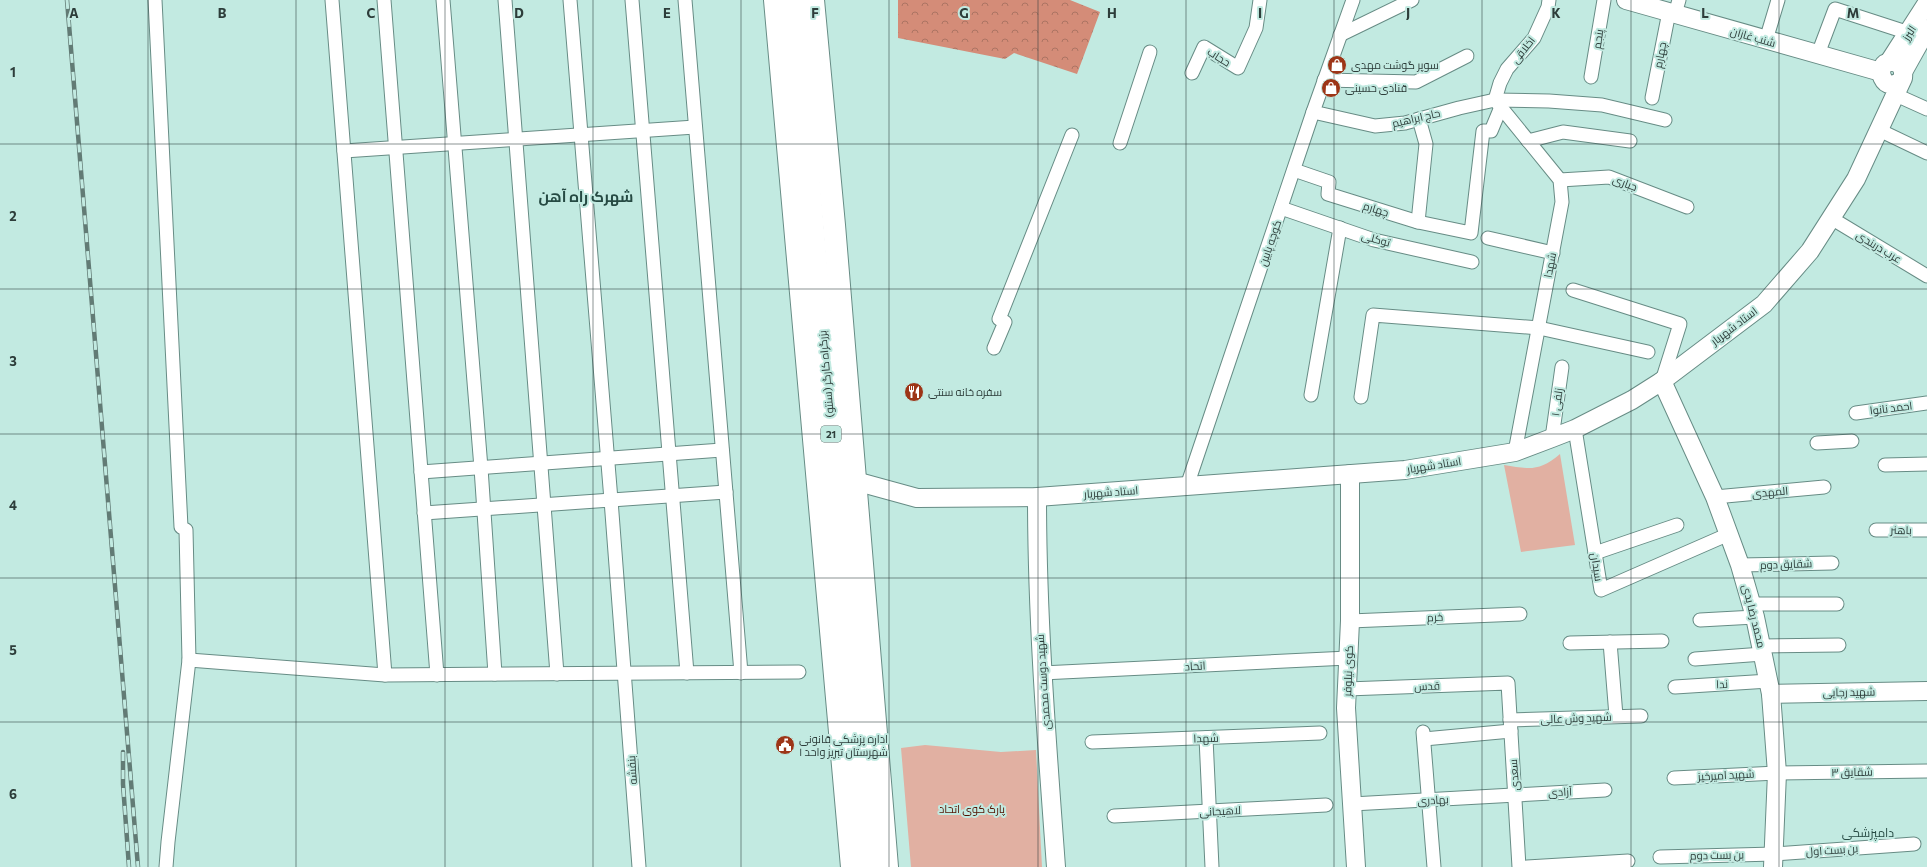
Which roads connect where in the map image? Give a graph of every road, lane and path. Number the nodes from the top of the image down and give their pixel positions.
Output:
1 (155, 0) edge
2 (332, 0) edge
3 (384, 0) edge
4 (443, 0) edge
5 (505, 0) edge
6 (570, 0) edge
7 (632, 0) edge
8 (685, 0) edge
9 (775, 0) edge
10 (793, 0) edge
11 (813, 0) edge
12 (1260, 0) edge
13 (1353, 0) edge
14 (1412, 0) edge
15 (1549, 0) edge
16 (1604, 0) edge
17 (1626, 0) edge
18 (1778, 0) edge
19 (1927, 3) edge
20 (1674, 9) edge
21 (1927, 29) edge
22 (1909, 33) junction
23 (1340, 35) junction
24 (1766, 40) junction
25 (1150, 52) dead end
26 (1818, 54) junction
27 (1467, 56) dead end
28 (1891, 72) junction
29 (1192, 74) dead end
30 (1591, 77) dead end
31 (1324, 80) junction
32 (1896, 95) junction
33 (1652, 98) dead end
34 (1498, 103) junction
35 (1927, 109) edge
36 (1313, 112) junction
37 (1419, 119) junction
38 (1665, 120) dead end
39 (695, 127) junction
40 (1879, 130) junction
41 (642, 131) junction
42 (580, 135) junction
43 (1072, 136) dead end
44 (516, 139) junction
45 (1528, 141) junction
46 (1120, 142) dead end
47 (1630, 142) dead end
48 (455, 144) junction
49 (396, 148) junction
50 (344, 151) junction
51 (1927, 153) edge
52 (1294, 170) junction
53 (1560, 180) junction
54 (1687, 207) dead end
55 (1281, 208) junction
56 (1831, 218) junction
57 (1418, 222) junction
58 (1340, 228) junction
59 (1471, 233) joint
60 (1488, 238) dead end
61 (1552, 253) junction
62 (1472, 262) dead end
63 (1927, 276) edge
64 (1573, 290) dead end
65 (1538, 328) junction
66 (994, 348) dead end
67 (1648, 352) dead end
68 (1562, 367) dead end
69 (1662, 382) junction
70 (1312, 394) dead end
71 (1361, 397) dead end
72 (1927, 403) edge
73 (1856, 413) dead end
74 (1575, 429) junction
75 (1552, 438) junction
76 (1852, 441) dead end
77 (1817, 443) dead end
78 (722, 450) junction
79 (1515, 452) junction
80 (669, 454) junction
81 (607, 459) junction
82 (540, 463) junction
83 (1927, 464) edge
84 (1886, 465) dead end
85 (481, 468) junction
86 (421, 472) junction
87 (1350, 474) junction
88 (855, 481) junction
89 (1187, 486) junction
90 (1824, 487) dead end
91 (726, 492) junction
92 (672, 496) junction
93 (1037, 497) junction
94 (1715, 497) junction
95 (611, 500) junction
96 (544, 504) junction
97 (483, 509) junction
98 (424, 512) junction
99 (1677, 525) dead end
100 (1876, 530) dead end
101 (1927, 530) edge
102 (1729, 534) junction
103 (1595, 552) junction
104 (1832, 563) dead end
105 (1740, 565) junction
106 (1837, 604) dead end
107 (1753, 611) junction
108 (1520, 614) dead end
109 (1700, 620) dead end
110 (1350, 621) junction
111 (1662, 641) dead end
112 (1610, 642) junction
113 (1570, 643) dead end
114 (1838, 645) dead end
115 (1762, 650) junction
116 (1348, 658) junction
117 (1695, 659) dead end
118 (189, 660) junction
119 (799, 672) dead end
120 (687, 673) junction
121 (741, 673) junction
122 (495, 674) junction
123 (557, 674) junction
124 (624, 674) junction
125 (1042, 674) junction
126 (385, 675) junction
127 (437, 675) junction
128 (1508, 683) joint
129 (1675, 687) dead end
130 (1770, 688) junction
131 (1347, 689) junction
132 (1927, 691) edge
133 (1616, 716) junction
134 (1641, 716) dead end
135 (1510, 726) junction
136 (1320, 733) dead end
137 (1206, 738) junction
138 (1092, 742) dead end
139 (1927, 771) edge
140 (1777, 773) junction
141 (1674, 778) dead end
142 (1604, 790) dead end
143 (1515, 795) junction
144 (1428, 800) junction
145 (1352, 804) junction
146 (1326, 805) dead end
147 (1210, 811) junction
148 (1114, 816) dead end
149 (1914, 844) dead end
150 (1660, 857) dead end
151 (1628, 861) dead end
152 (1774, 861) edge
153 (166, 867) edge
154 (639, 867) edge
155 (852, 867) edge
156 (871, 867) edge
157 (887, 867) edge
158 (1056, 867) edge
159 (1212, 867) edge
160 (1356, 867) edge
161 (1434, 867) edge
162 (1520, 867) edge
163 (1527, 867) edge

1 - 118 street
2 - 50 street
3 - 49 street
4 - 48 street
5 - 44 street
6 - 42 street, بنفشه
7 - 41 street
8 - 39 street
9 - 155 highway, بزرگراه کارگر (سنتو) / 21
10 - 156 highway, بزرگراه کارگر (سنتو) / 21
11 - 88 highway
12 - 29 street, حجاب
13 - 23 street, کوچه پایین
14 - 23 street
15 - 34 street, اخلاقی
16 - 30 street, پنجم
17 - 20 main road, شنب غازان
18 - 24 street
19 - 22 main road, البرز
20 - 24 main road, شنب غازان
20 - 33 street, چهارم
21 - 28 main road, البرز
22 - 26 street
22 - 28 main road, البرز
23 - 31 street, کوچه پایین
24 - 26 main road, شنب غازان
25 - 46 street
26 - 28 main road, شنب غازان
27 - 31 street
28 - 32 main road, استاد شهریار
28 - 40 main road, استاد شهریار
31 - 36 street, کوچه پایین
32 - 35 street
32 - 40 main road, استاد شهریار
34 - 37 street, حاج ابراهیم
34 - 38 street, حاج ابراهیم
34 - 45 street
34 - 59 street, اخلاقی
36 - 37 street, حاج ابراهیم
36 - 52 street, کوچه پایین
37 - 57 street
39 - 41 street
39 - 78 street
40 - 51 street
40 - 56 main road, استاد شهریار
41 - 42 street
41 - 80 street
42 - 44 street
42 - 81 street, بنفشه
43 - 66 street
44 - 48 street
44 - 82 street
45 - 47 street
45 - 53 street
48 - 49 street
48 - 85 street
49 - 50 street
49 - 86 street
50 - 126 street
52 - 55 street, کوچه پایین
52 - 57 street, چهارم
53 - 54 street, جباری
53 - 61 street, شهدا
55 - 58 street, توکلی
55 - 89 street, کوچه پایین
56 - 63 street, عرب دربندی
56 - 69 main road, استاد شهریار
57 - 59 street, چهارم
58 - 62 street, توکلی
58 - 70 street
60 - 61 street
61 - 65 street, شهدا
64 - 69 street
65 - 67 street
65 - 71 street
65 - 79 street, شهدا
68 - 75 street, زلفی ۱
69 - 74 main road, استاد شهریار
69 - 94 main road, محمد رضا یدی
72 - 73 street, احمد نانوا
74 - 75 main road, استاد شهریار
74 - 103 street, سیدان
75 - 79 main road, استاد شهریار
76 - 77 street
78 - 80 street
78 - 91 street
79 - 87 main road, استاد شهریار
80 - 81 street
80 - 92 street
81 - 82 street
81 - 95 street, بنفشه
82 - 85 street
82 - 96 street
83 - 84 street
85 - 86 street
85 - 97 street
86 - 98 street
87 - 89 main road, استاد شهریار
87 - 110 main road, کوی نیلوفر
88 - 93 main road, استاد شهریار
88 - 157 highway
89 - 93 main road, استاد شهریار
90 - 94 street, المهدی
91 - 92 street
91 - 121 street
92 - 95 street
92 - 120 street
93 - 125 main road, شهید دوست محمدی
94 - 102 main road, محمد رضا یدی
95 - 96 street
95 - 124 street, بنفشه
96 - 97 street
96 - 123 street
97 - 98 street
97 - 122 street
98 - 127 street
99 - 103 street
100 - 101 street, باهنر
102 - 103 street, سیدان
102 - 105 main road, محمد رضا یدی
104 - 105 street, شقایق دوم
105 - 107 main road, محمد رضا یدی
106 - 107 street
107 - 109 street
107 - 115 main road, محمد رضا یدی
108 - 110 street, خرم
110 - 116 main road, کوی نیلوفر
111 - 112 street
112 - 113 street
112 - 133 street
114 - 115 street
115 - 117 street
115 - 130 main road, محمد رضا یدی
116 - 125 street, اتحاد
116 - 131 main road, کوی نیلوفر
118 - 126 street
118 - 153 street
119 - 121 street
120 - 121 street
120 - 124 street
122 - 123 street
122 - 127 street
123 - 124 street
124 - 154 street, بنفشه
125 - 158 main road, شهید دوست محمدی
126 - 127 street
128 - 131 street, قدس
128 - 135 street, سعدی
129 - 130 street, ندا
130 - 132 main road, شهید رجایی
130 - 140 main road, محمد رضا یدی
131 - 145 main road, کوی نیلوفر
133 - 134 street, شهید وش عالی
133 - 135 street, شهید وش عالی
135 - 143 street, سعدی
135 - 144 street, شهید وش عالی
136 - 137 street, شهدا
137 - 138 street, شهدا
137 - 147 street
139 - 140 street, شقایق ۳
140 - 141 street, شهید امیرخیز
140 - 152 main road, محمد رضا یدی
142 - 143 street, آزادی
143 - 144 street, بهادری
143 - 162 street, سعدی
144 - 145 street, بهادری
144 - 161 street
145 - 160 main road, کوی نیلوفر
146 - 147 street, لاهیجانی
147 - 148 street, لاهیجانی
147 - 159 street
149 - 152 street, بن بست اول
150 - 152 street, بن بست دوم
151 - 163 street

